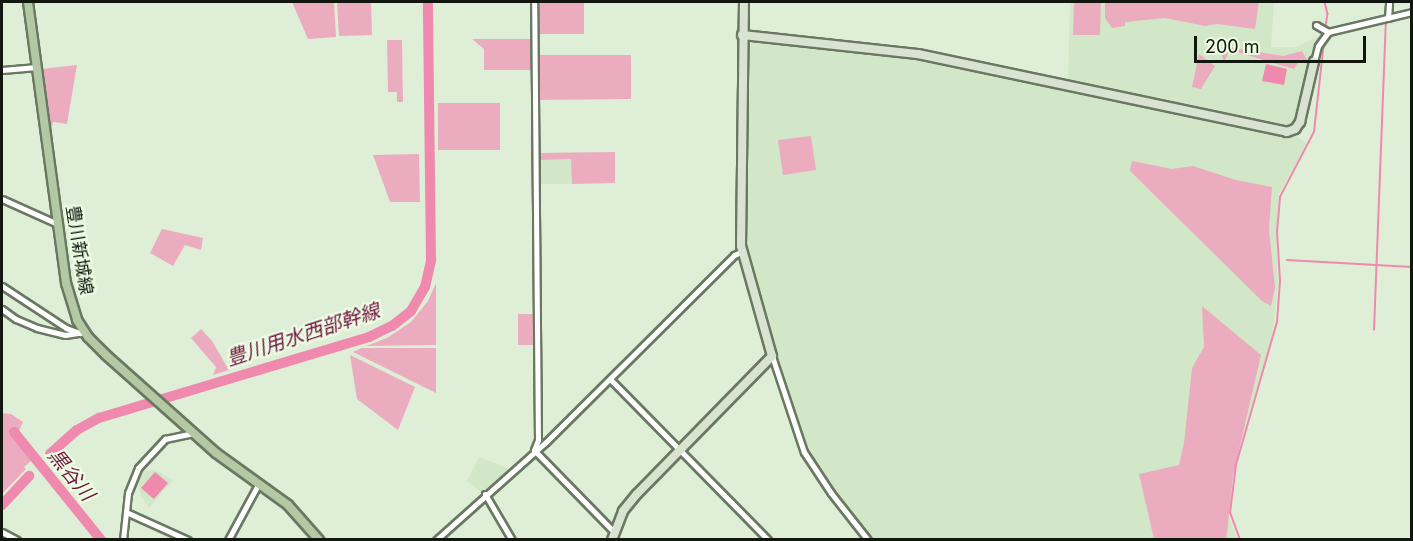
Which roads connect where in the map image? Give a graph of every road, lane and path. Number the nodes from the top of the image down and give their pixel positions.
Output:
1 (28, 2) edge
2 (534, 2) edge
3 (744, 2) edge
4 (1389, 2) edge
5 (1412, 12) edge
6 (1388, 18) junction
7 (1316, 26) dead end
8 (1328, 32) junction
9 (742, 35) junction
10 (1314, 62) joint
11 (37, 67) junction
12 (2, 70) edge
13 (2, 200) edge
14 (58, 224) junction
15 (741, 252) junction
16 (2, 286) edge
17 (2, 309) edge
18 (82, 332) junction
19 (772, 356) junction
20 (611, 380) junction
21 (193, 433) junction
22 (680, 448) junction
23 (534, 450) junction
24 (259, 483) junction
25 (485, 494) junction
26 (126, 512) junction
27 (2, 532) edge
28 (613, 536) edge
29 (17, 540) edge
30 (123, 540) edge
31 (188, 540) edge
32 (228, 540) edge
33 (319, 540) edge
34 (436, 540) edge
35 (512, 540) edge
36 (768, 540) edge
37 (868, 540) edge

1 - 11 main road, 豊川新城線
2 - 23 street
3 - 9 street
4 - 6 street
5 - 6 street
6 - 8 street
7 - 8 street
8 - 10 street
9 - 10 street
9 - 15 street
11 - 12 street
11 - 14 main road, 豊川新城線
13 - 14 street
14 - 18 main road, 豊川新城線
15 - 19 street
15 - 20 street
16 - 18 street
17 - 18 street
18 - 21 main road, 豊川新城線
19 - 22 street
19 - 37 street
20 - 22 street
20 - 23 street
21 - 24 main road, 豊川新城線
21 - 26 street
22 - 28 street
22 - 36 street
23 - 25 street
23 - 28 street
24 - 32 street
24 - 33 main road, 豊川新城線
25 - 34 street
25 - 35 street
26 - 30 street
26 - 31 street
27 - 29 street

